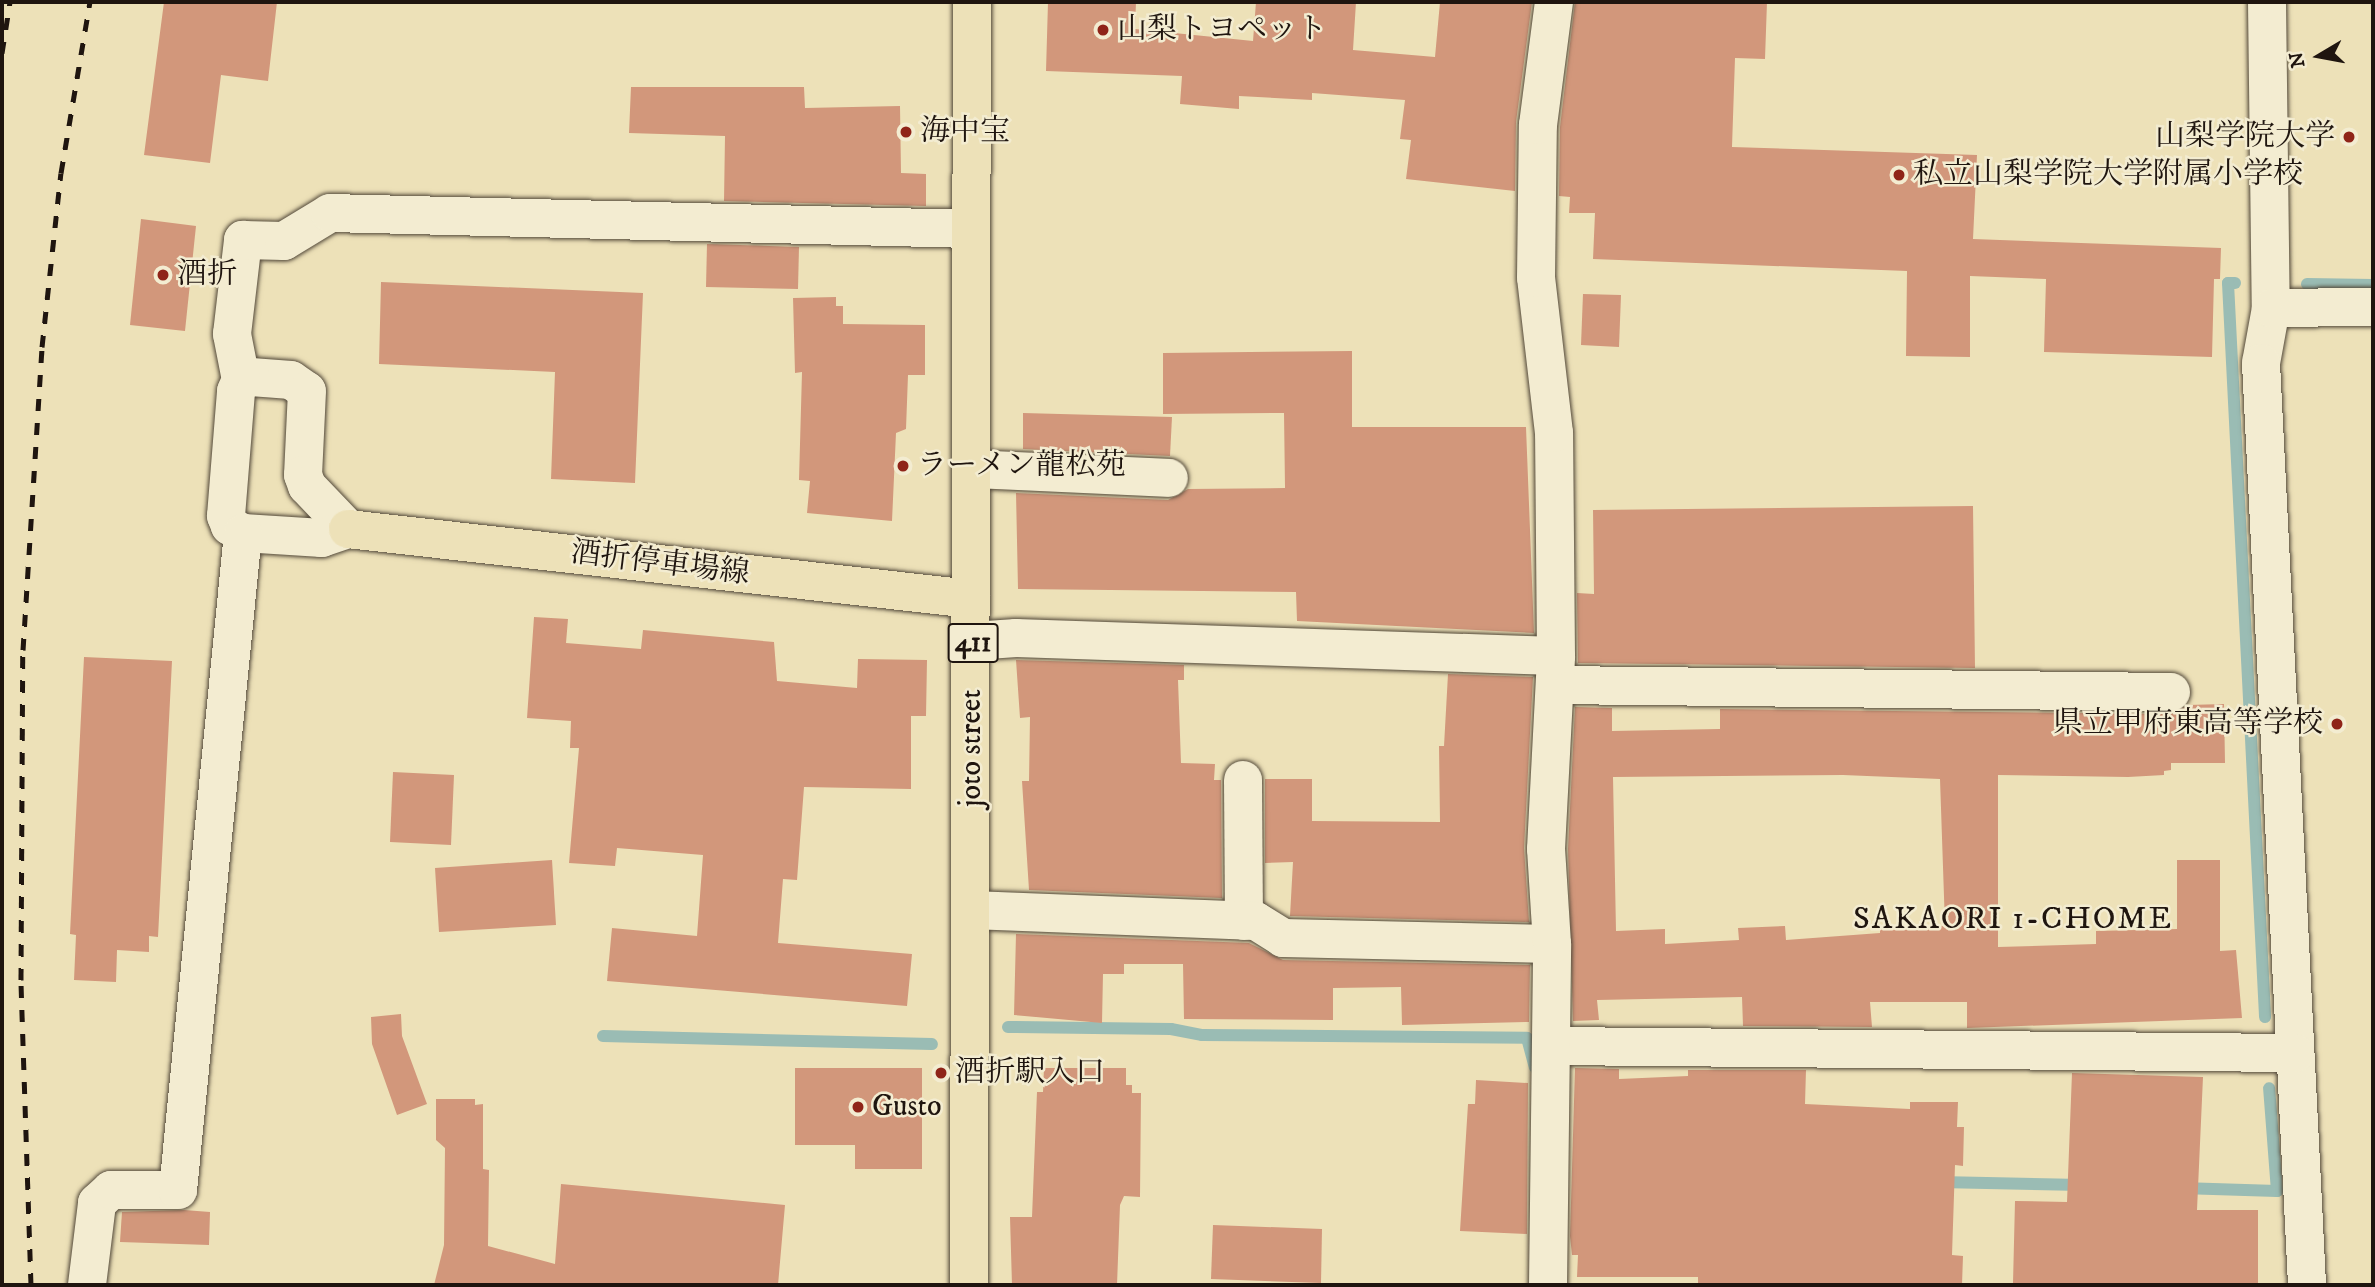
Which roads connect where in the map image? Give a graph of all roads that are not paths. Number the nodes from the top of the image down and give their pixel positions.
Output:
1 (972, 2) edge
2 (1554, 2) edge
3 (2267, 2) edge
4 (970, 229) junction
5 (2373, 307) edge
6 (2272, 308) junction
7 (241, 380) junction
8 (972, 469) junction
9 (1169, 478) dead end
10 (348, 528) junction
11 (243, 533) junction
12 (971, 598) junction
13 (972, 641) junction
14 (1556, 671) junction
15 (2171, 692) dead end
16 (1244, 780) dead end
17 (971, 910) junction
18 (1244, 921) junction
19 (1552, 944) junction
20 (1551, 1046) junction
21 (2295, 1053) junction
22 (87, 1285) edge
23 (969, 1285) edge
24 (1548, 1285) edge
25 (2307, 1285) edge

1 - 4 main road, joto street / 411
2 - 14 street
3 - 6 street
4 - 7 street
4 - 8 main road, joto street / 411
5 - 6 street
6 - 21 street
7 - 10 street
7 - 11 street
8 - 9 street
8 - 12 main road, joto street / 411
10 - 11 street
10 - 12 main road, 酒折停車場線
11 - 22 street
12 - 13 main road, joto street / 411
13 - 14 street
13 - 17 main road, joto street / 411
14 - 15 street
14 - 19 street
16 - 18 street
17 - 18 street
17 - 23 main road, joto street / 411
18 - 19 street
19 - 20 street
20 - 21 street
20 - 24 street
21 - 25 street

